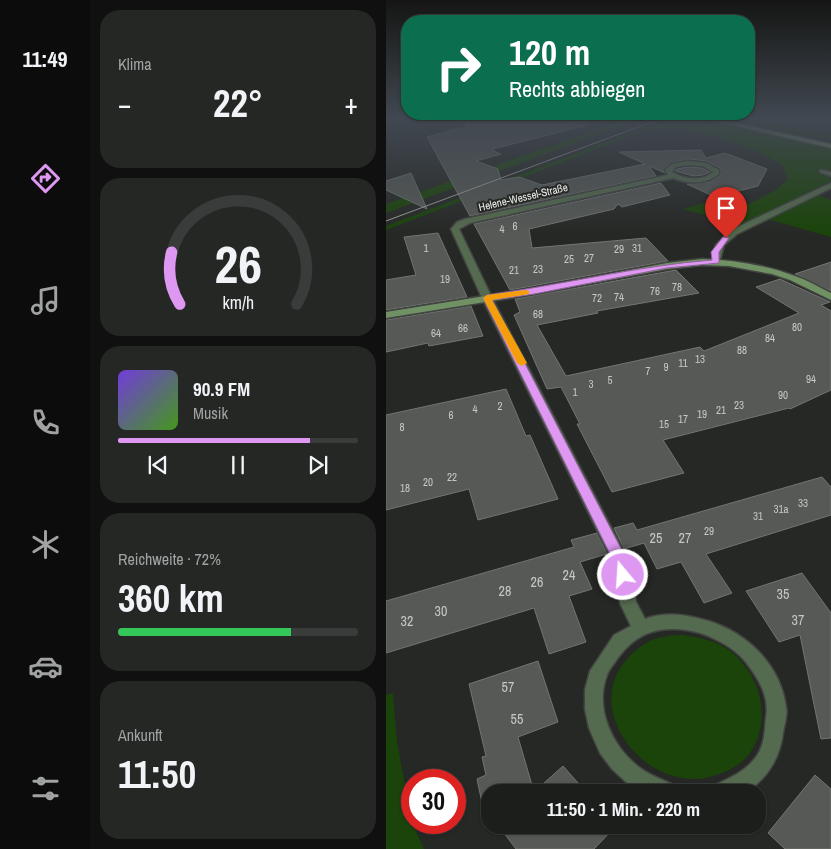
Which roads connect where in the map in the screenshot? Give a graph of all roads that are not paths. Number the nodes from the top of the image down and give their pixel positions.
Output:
1 (822, 171) dead end
2 (831, 174) edge
3 (673, 176) junction
4 (831, 185) edge
5 (716, 262) junction
6 (831, 297) edge
7 (487, 298) junction
8 (386, 315) edge
9 (641, 628) junction
10 (646, 784) edge
11 (740, 784) edge

1 - 2 street
3 - 3 street, Helene-Wessel-Straße
3 - 7 street, Helene-Wessel-Straße
4 - 5 street
5 - 6 street
5 - 7 street
7 - 8 street
7 - 9 street
9 - 10 street
9 - 11 street

